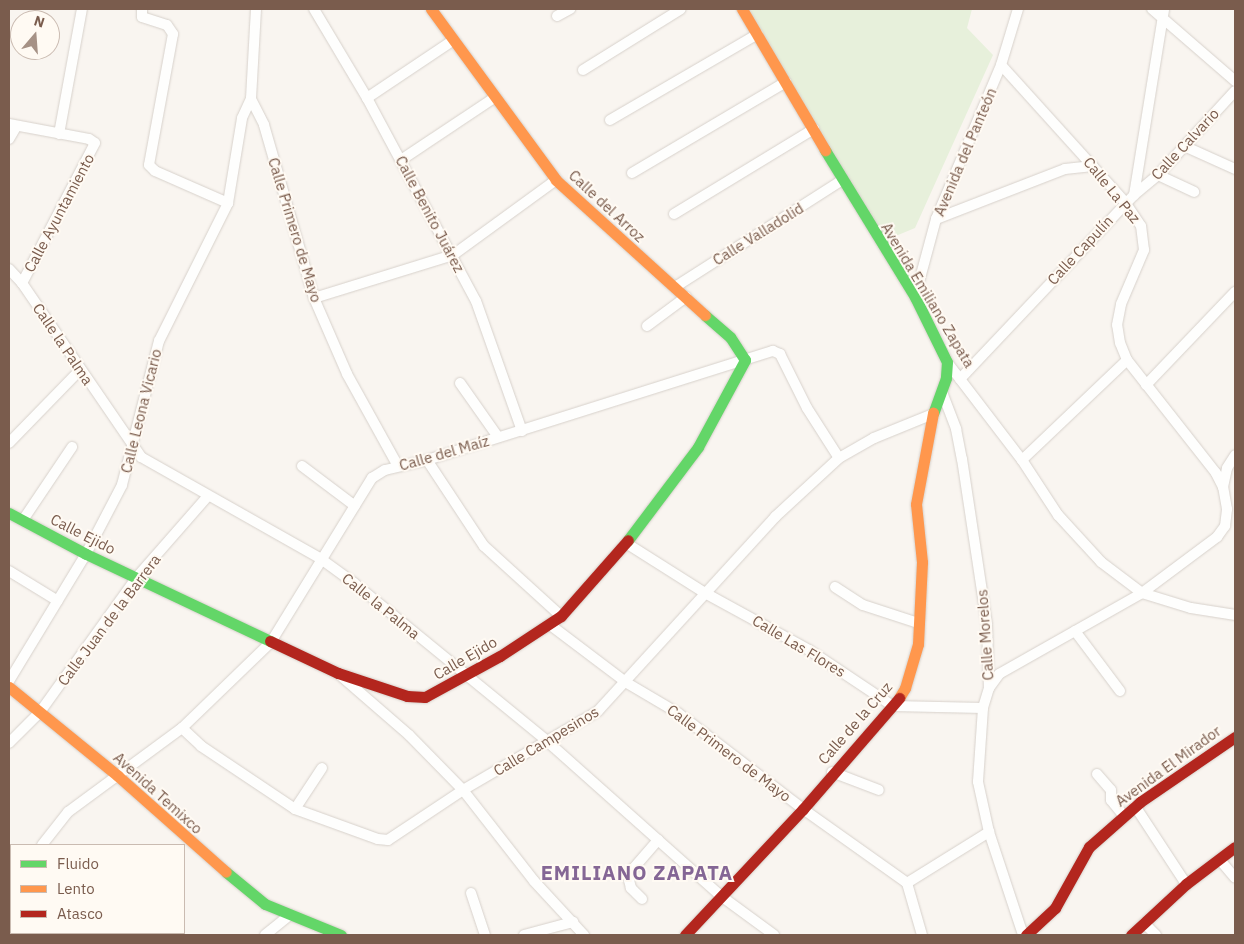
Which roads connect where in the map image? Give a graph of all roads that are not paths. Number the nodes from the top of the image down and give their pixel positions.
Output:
1 (82, 9) edge
2 (142, 9) edge
3 (256, 9) edge
4 (314, 9) edge
5 (431, 9) edge
6 (570, 9) edge
7 (681, 9) edge
8 (742, 9) edge
9 (1018, 9) edge
10 (1152, 9) edge
11 (1163, 13) edge
12 (557, 16) dead end
13 (758, 34) junction
14 (452, 41) junction
15 (1001, 65) junction
16 (583, 70) dead end
17 (1235, 81) edge
18 (786, 82) junction
19 (1235, 91) edge
20 (368, 98) junction
21 (494, 98) junction
22 (251, 99) junction
23 (610, 120) dead end
24 (12, 125) edge
25 (814, 129) junction
26 (59, 134) junction
27 (9, 139) edge
28 (1184, 146) junction
29 (401, 160) junction
30 (1093, 166) junction
31 (1235, 169) edge
32 (632, 173) dead end
33 (1158, 175) junction
34 (556, 180) junction
35 (840, 181) junction
36 (1194, 192) dead end
37 (1134, 195) junction
38 (1124, 201) junction
39 (228, 203) junction
40 (674, 214) dead end
41 (936, 219) junction
42 (453, 255) junction
43 (11, 275) edge
44 (22, 283) junction
45 (675, 287) junction
46 (1235, 292) edge
47 (686, 297) junction
48 (915, 297) junction
49 (314, 298) junction
50 (647, 326) dead end
51 (745, 360) junction
52 (1128, 360) junction
53 (947, 362) junction
54 (80, 370) junction
55 (960, 379) junction
56 (460, 383) dead end
57 (1146, 385) junction
58 (942, 392) junction
59 (933, 414) junction
60 (522, 431) junction
61 (498, 437) junction
62 (9, 443) edge
63 (72, 447) dead end
64 (132, 448) junction
65 (1235, 455) edge
66 (839, 458) junction
67 (427, 460) junction
68 (1022, 460) junction
69 (302, 466) dead end
70 (398, 466) junction
71 (1223, 487) junction
72 (208, 496) junction
73 (355, 506) junction
74 (9, 512) edge
75 (23, 520) junction
76 (626, 543) junction
77 (86, 554) junction
78 (321, 559) junction
79 (9, 571) edge
80 (137, 578) junction
81 (835, 587) dead end
82 (705, 593) junction
83 (1142, 593) junction
84 (58, 601) junction
85 (561, 616) junction
86 (1235, 616) edge
87 (918, 623) junction
88 (549, 624) junction
89 (1074, 631) junction
90 (271, 642) junction
91 (338, 674) junction
92 (464, 674) junction
93 (9, 681) edge
94 (627, 682) junction
95 (9, 688) edge
96 (989, 688) junction
97 (1120, 691) dead end
98 (893, 706) junction
99 (983, 708) junction
100 (40, 712) junction
101 (182, 728) junction
102 (1235, 737) edge
103 (9, 742) edge
104 (548, 742) junction
105 (322, 768) dead end
106 (832, 772) junction
107 (1097, 774) dead end
108 (118, 776) junction
109 (463, 790) junction
110 (879, 790) dead end
111 (1135, 806) junction
112 (295, 809) junction
113 (803, 809) junction
114 (1124, 816) junction
115 (989, 832) junction
116 (658, 840) junction
117 (183, 842) edge
118 (43, 844) edge
119 (1235, 847) edge
120 (1220, 860) junction
121 (1235, 878) edge
122 (908, 883) junction
123 (1186, 884) junction
124 (471, 893) dead end
125 (721, 896) junction
126 (642, 899) dead end
127 (290, 915) junction
128 (573, 922) junction
129 (1144, 923) junction
130 (265, 935) edge
131 (342, 935) edge
132 (485, 935) edge
133 (524, 935) edge
134 (584, 935) edge
135 (685, 935) edge
136 (774, 935) edge
137 (922, 935) edge
138 (1025, 935) edge
139 (1131, 935) edge
140 (1156, 935) edge

1 - 26 street
2 - 39 street
3 - 22 street, Calle Primero de Mayo
4 - 20 street, Calle Benito Juárez
5 - 14 main road, Calle del Arroz
6 - 12 street
7 - 16 street
8 - 13 main road, Avenida Emiliano Zapata
9 - 15 street, Avenida del Panteón
10 - 11 street
11 - 17 street
11 - 37 street
13 - 18 main road, Avenida Emiliano Zapata
13 - 23 street
14 - 20 street
14 - 21 main road, Calle del Arroz
15 - 30 street, Calle La Paz
15 - 41 street, Avenida del Panteón
18 - 25 main road, Avenida Emiliano Zapata
18 - 32 street
19 - 28 street, Calle Calvario
20 - 29 street, Calle Benito Juárez
21 - 29 street
21 - 34 main road, Calle del Arroz
22 - 39 street, Calle Leona Vicario
22 - 49 street, Calle Primero de Mayo
24 - 26 street
24 - 27 street
25 - 35 main road, Avenida Emiliano Zapata
25 - 40 street
26 - 44 street, Calle Ayuntamiento
28 - 31 street
28 - 33 street, Calle Calvario
29 - 42 street, Calle Benito Juárez
30 - 38 street, Calle La Paz
30 - 41 street
33 - 36 street
33 - 37 street, Calle Calvario
34 - 42 street
34 - 45 main road, Calle del Arroz
35 - 45 street, Calle Valladolid
35 - 48 main road, Avenida Emiliano Zapata
37 - 38 street, Calle Capulín
38 - 52 street, Calle La Paz
38 - 55 street, Calle Capulín
39 - 64 street, Calle Leona Vicario
41 - 48 street, Avenida del Panteón
42 - 49 street
42 - 60 street, Calle Benito Juárez
43 - 44 street, Calle la Palma
44 - 54 street, Calle la Palma
45 - 47 main road, Calle del Arroz
46 - 57 street
47 - 50 street
47 - 51 main road, Calle del Arroz
48 - 53 main road, Avenida Emiliano Zapata
49 - 70 street, Calle Primero de Mayo
51 - 60 street, Calle del Maíz
51 - 66 street, Calle del Maíz
51 - 76 main road, Calle Ejido
52 - 57 street, Calle La Paz
52 - 68 street
53 - 55 street, Avenida Emiliano Zapata
53 - 58 main road, Calle de la Cruz
54 - 62 street
54 - 64 street, Calle la Palma
55 - 68 street, Avenida Emiliano Zapata
56 - 61 street
57 - 71 street, Calle La Paz
58 - 59 main road, Calle de la Cruz
58 - 96 street, Calle Morelos
59 - 66 street, Calle Campesinos
59 - 87 main road, Calle de la Cruz
60 - 61 street, Calle del Maíz
61 - 67 street, Calle del Maíz
63 - 75 street
64 - 72 street, Calle la Palma
64 - 77 street, Calle Leona Vicario
65 - 71 street
66 - 82 street, Calle Campesinos
67 - 70 street, Calle del Maíz
67 - 85 street
68 - 83 street, Avenida Emiliano Zapata
69 - 73 street
70 - 73 street, Calle del Maíz
71 - 83 street
72 - 78 street, Calle la Palma
72 - 80 street, Calle Juan de la Barrera
73 - 78 street, Calle del Maíz
74 - 75 main road, Calle Ejido
75 - 77 main road, Calle Ejido
76 - 82 street, Calle Las Flores
76 - 85 main road, Calle Ejido
77 - 80 main road, Calle Ejido
77 - 84 street, Calle Leona Vicario
78 - 90 street, Calle del Maíz
78 - 92 street, Calle la Palma
79 - 84 street
80 - 90 main road, Calle Ejido
80 - 100 street, Calle Juan de la Barrera
81 - 87 street
82 - 94 street, Calle Campesinos
82 - 98 street, Calle Las Flores
83 - 86 street
83 - 89 street
84 - 93 street, Calle Leona Vicario
85 - 88 main road, Calle Ejido
87 - 98 main road, Calle de la Cruz
88 - 92 main road, Calle Ejido
88 - 94 street, Calle Primero de Mayo
89 - 96 street
89 - 97 street
90 - 91 main road, Calle Ejido
90 - 101 street, Calle del Maíz
91 - 92 main road, Calle Ejido
91 - 109 street
92 - 104 street, Calle la Palma
94 - 104 street, Calle Campesinos
94 - 113 street, Calle Primero de Mayo
95 - 100 main road, Avenida Temixco
96 - 99 street, Calle Morelos
98 - 99 street
98 - 106 main road, Calle de la Cruz
99 - 115 street, Calle Morelos
100 - 103 street, Calle Juan de la Barrera
100 - 108 main road, Avenida Temixco
101 - 108 street, Calle del Maíz
101 - 112 street, Calle Campesinos
102 - 111 main road, Avenida El Mirador
104 - 109 street, Calle Campesinos
104 - 116 street, Calle la Palma
105 - 112 street
106 - 110 street
106 - 113 main road, Calle de la Cruz
107 - 114 street
108 - 117 main road, Avenida Temixco
108 - 118 street, Calle del Maíz
109 - 112 street, Calle Campesinos
109 - 128 street
111 - 114 main road, Avenida El Mirador
111 - 123 street
113 - 122 street, Calle Primero de Mayo
113 - 125 main road, Calle de la Cruz
114 - 138 main road, Avenida El Mirador
115 - 122 street
115 - 138 street, Calle Morelos
116 - 125 street, Calle la Palma
116 - 126 street
117 - 127 main road, Avenida Temixco
119 - 120 main road
120 - 121 street
120 - 123 main road
122 - 137 street
123 - 129 main road
124 - 132 street
125 - 135 main road, Calle de la Cruz
125 - 136 street, Calle la Palma
127 - 130 street
127 - 131 main road, Avenida Temixco
128 - 133 street
128 - 134 street
129 - 139 main road
129 - 140 street

